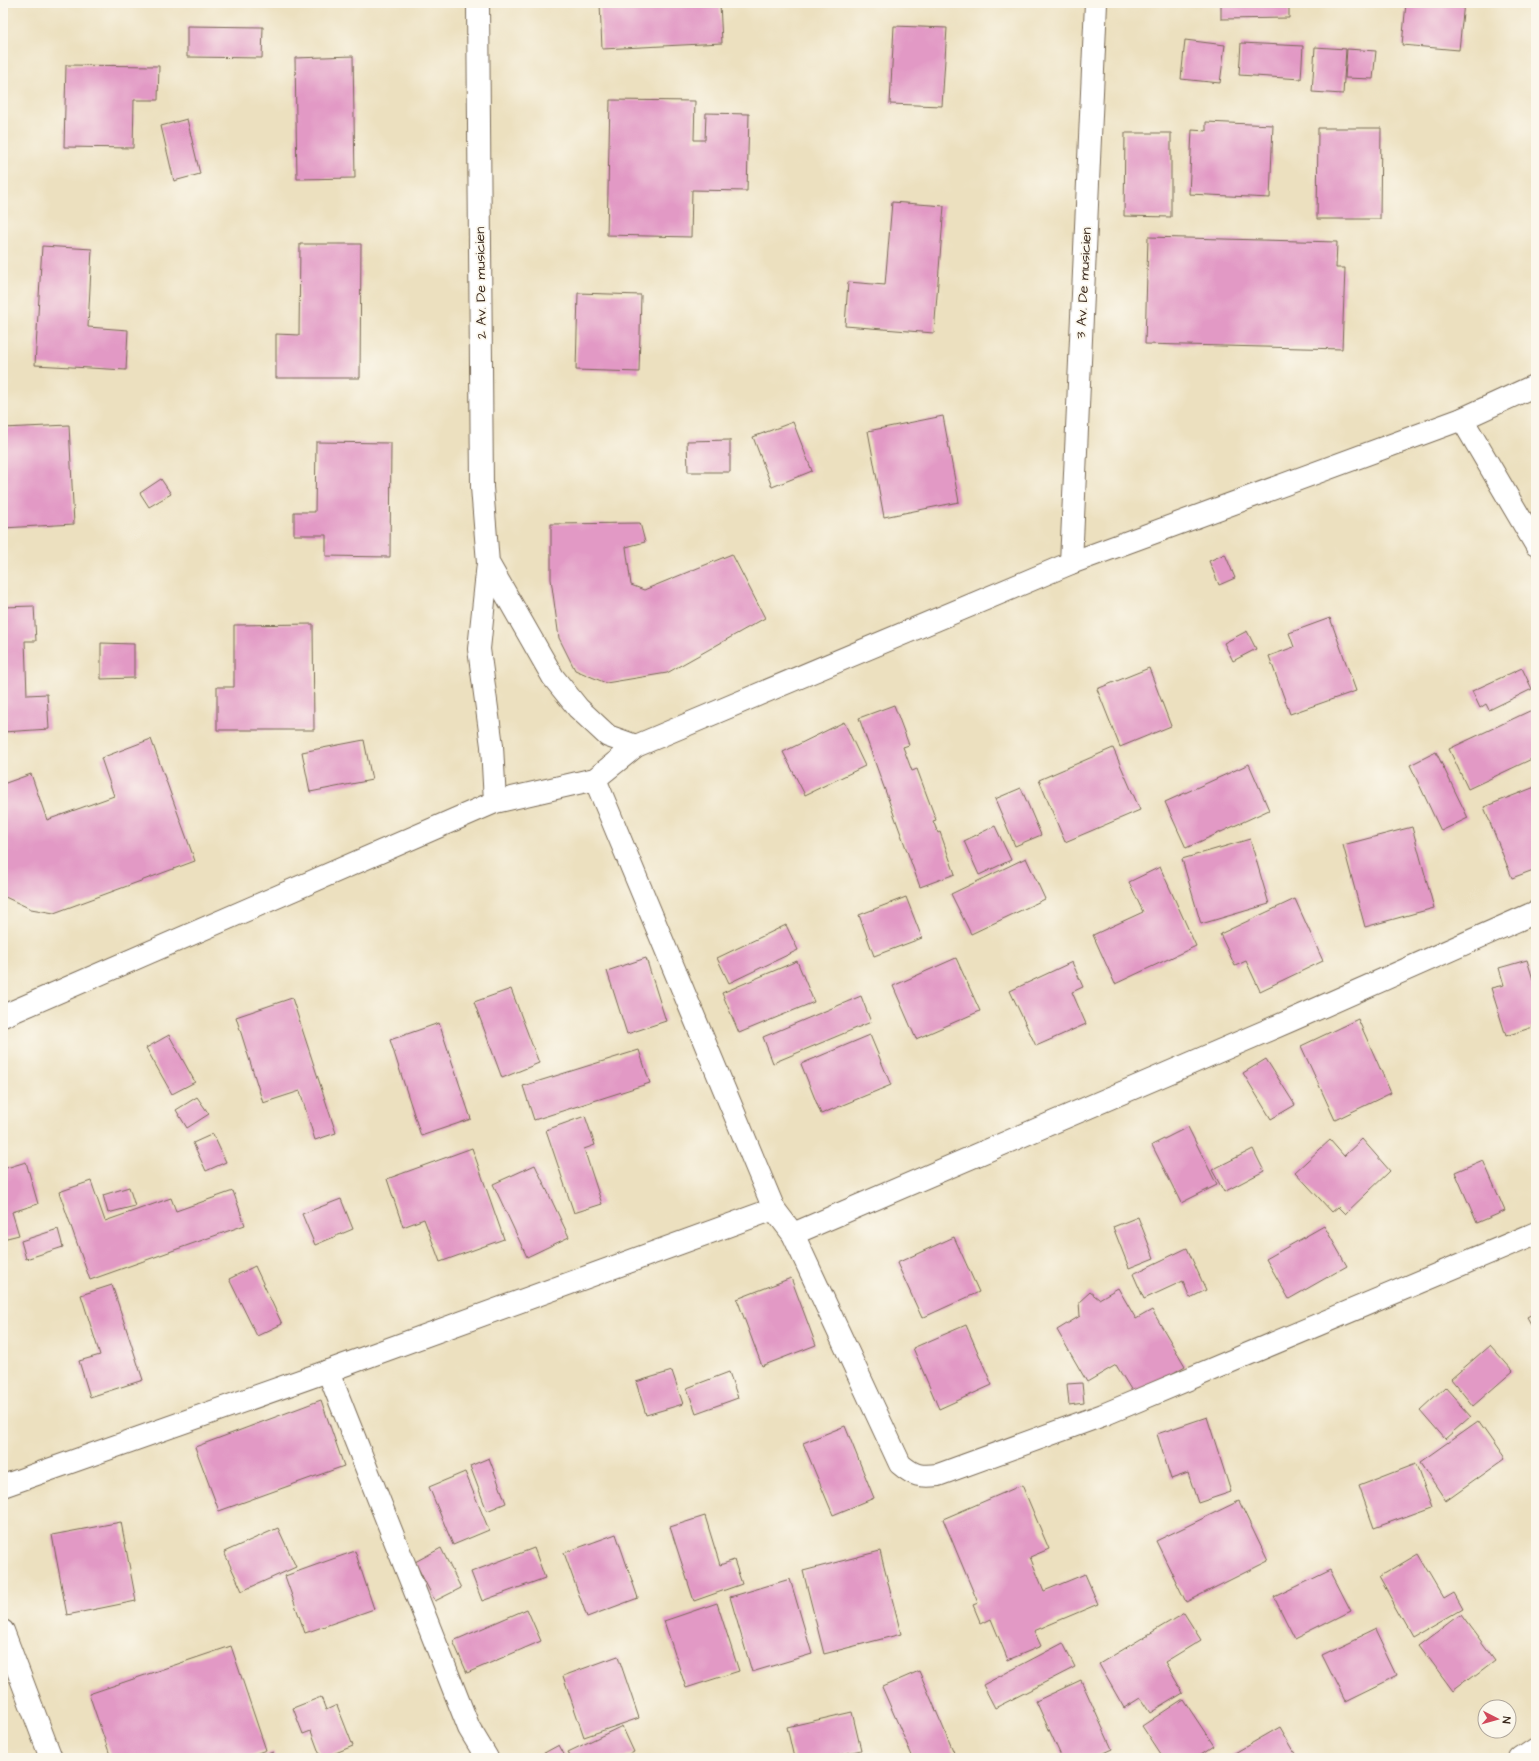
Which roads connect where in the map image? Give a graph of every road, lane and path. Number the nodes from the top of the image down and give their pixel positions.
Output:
1 (478, 3) edge
2 (1096, 3) edge
3 (1536, 385) edge
4 (1462, 419) junction
5 (1536, 545) edge
6 (1071, 563) junction
7 (488, 564) junction
8 (636, 746) junction
9 (595, 779) junction
10 (495, 802) junction
11 (1536, 912) edge
12 (3, 1016) edge
13 (774, 1208) junction
14 (1536, 1233) edge
15 (793, 1234) junction
16 (328, 1371) junction
17 (3, 1486) edge
18 (3, 1630) edge
19 (1536, 1748) edge
20 (51, 1758) edge
21 (487, 1758) edge
22 (1521, 1758) edge

1 - 7 street, 2 Av. De musicien
2 - 6 street, 3 Av. De musicien
3 - 4 street
4 - 5 street
4 - 6 street
6 - 8 street
7 - 8 street
7 - 10 street
8 - 9 street
9 - 10 street
9 - 13 street
10 - 12 street
11 - 15 street
13 - 15 street
13 - 16 street
14 - 15 street
16 - 17 street
16 - 21 street
18 - 20 street
19 - 22 street

